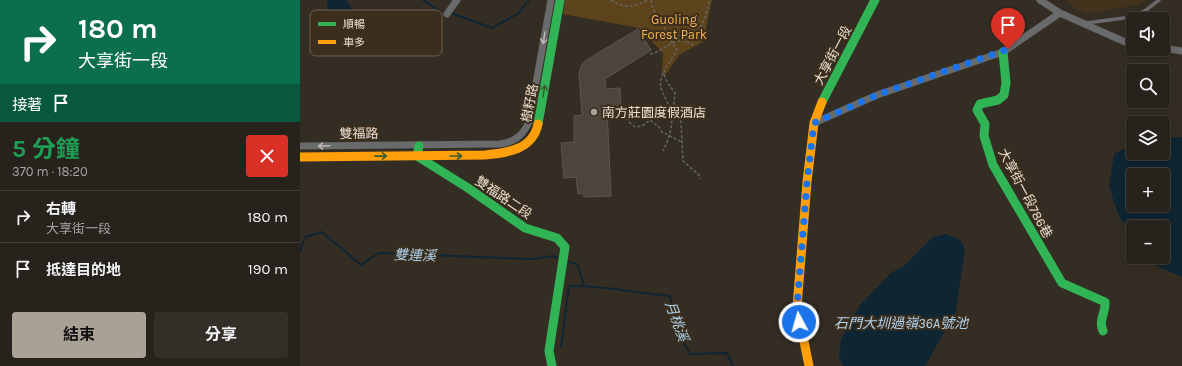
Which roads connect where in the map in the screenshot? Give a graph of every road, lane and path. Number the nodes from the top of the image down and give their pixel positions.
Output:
1 (457, 0) edge
2 (551, 0) edge
3 (560, 0) edge
4 (611, 0) edge
5 (648, 0) edge
6 (652, 0) edge
7 (710, 0) edge
8 (875, 0) edge
9 (1040, 0) edge
10 (1159, 0) edge
11 (1060, 13) junction
12 (447, 14) dead end
13 (1084, 23) junction
14 (672, 42) junction
15 (1126, 42) edge
16 (1170, 49) edge
17 (1182, 51) edge
18 (1003, 52) junction
19 (650, 54) dead end
20 (663, 73) junction
21 (619, 113) dead end
22 (814, 123) junction
23 (669, 136) junction
24 (682, 142) junction
25 (300, 146) edge
26 (419, 146) junction
27 (663, 151) dead end
28 (417, 156) junction
29 (300, 157) edge
30 (700, 179) dead end
31 (1103, 331) dead end
32 (552, 366) edge
33 (809, 366) edge

1 - 12 street
2 -> 26 street, 樹籽路
28 -> 3 street, 樹籽路
4 - 5 path
6 - 14 path
7 - 14 path
8 - 22 street, 大享街一段
9 - 11 street
10 - 13 lane
11 - 13 street
11 - 18 street
13 - 15 street
14 - 19 path
14 - 20 path
16 - 17 street
18 - 22 street
18 - 31 street, 大享街一段786巷
20 - 23 path
20 - 24 path
21 - 23 path
22 - 33 street, 大享街一段
23 - 24 path
23 - 27 path
24 - 30 path
26 -> 25 street, 雙福路
26 - 28 street
29 -> 28 street, 樹籽路
28 - 32 street, 雙福路二段

